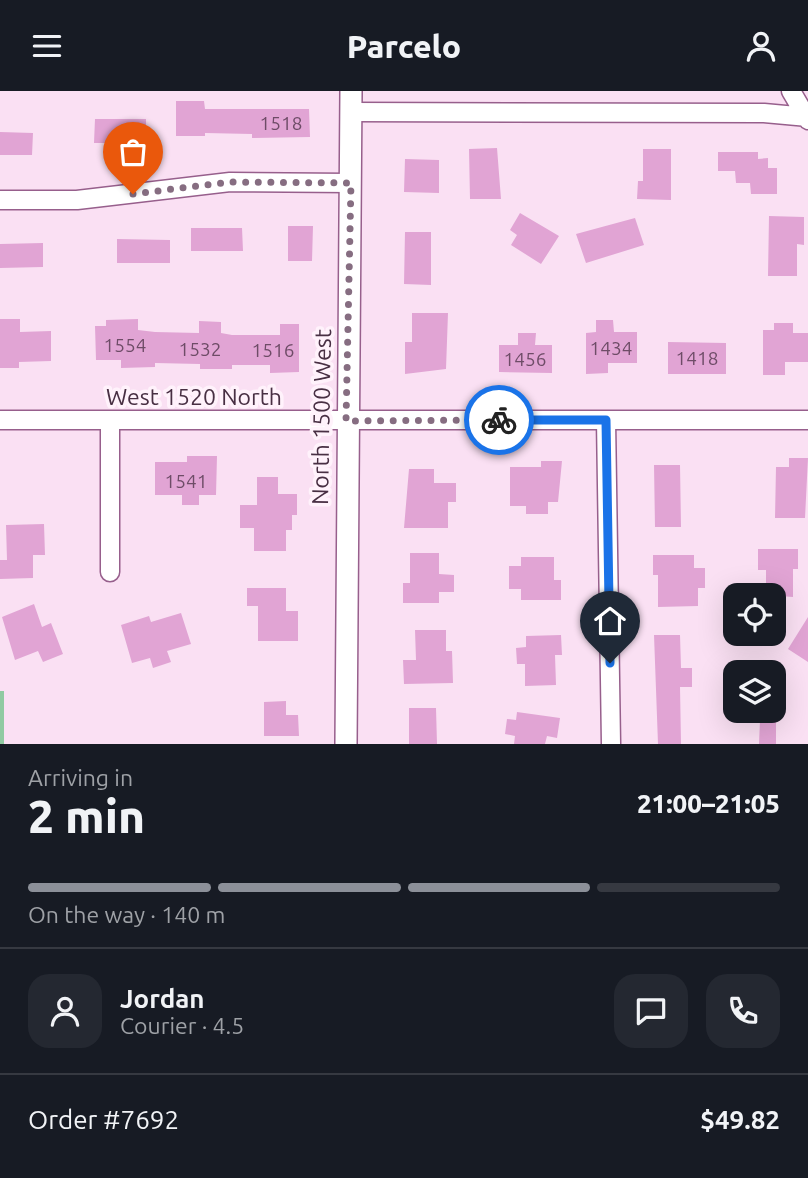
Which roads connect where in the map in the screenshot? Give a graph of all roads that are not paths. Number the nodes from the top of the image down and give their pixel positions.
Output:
1 (791, 91) edge
2 (351, 102) edge
3 (807, 118) edge
4 (351, 183) junction
5 (0, 200) edge
6 (0, 420) edge
7 (606, 420) junction
8 (808, 420) edge
9 (110, 421) junction
10 (346, 421) junction
11 (110, 572) dead end
12 (346, 744) edge
13 (611, 744) edge

1 - 3 street
2 - 3 street
2 - 4 street, North 1500 West
4 - 5 street
4 - 10 street, North 1500 West
6 - 9 street, West 1520 North
7 - 8 street, West 1520 North
7 - 10 street, West 1520 North
7 - 13 street
9 - 10 street, West 1520 North
9 - 11 street
10 - 12 street, North 1500 West

